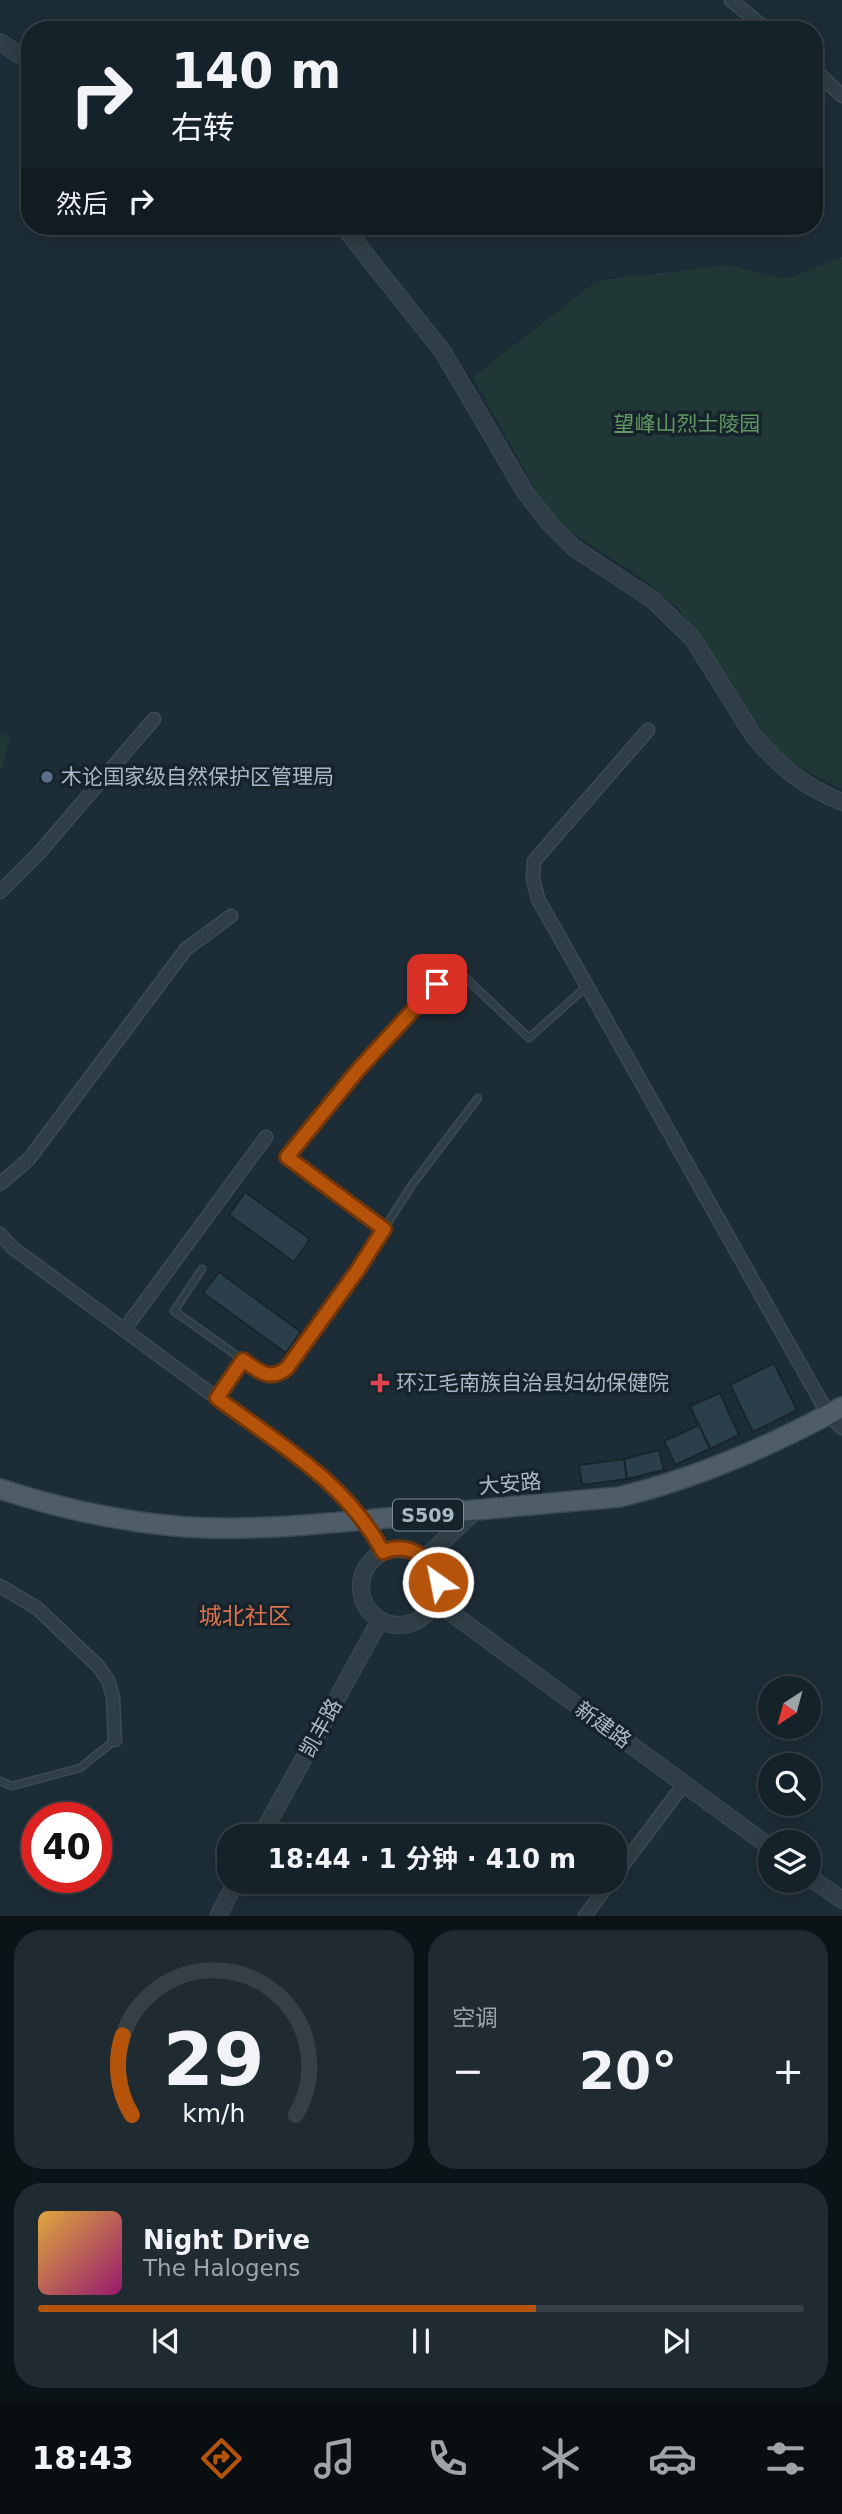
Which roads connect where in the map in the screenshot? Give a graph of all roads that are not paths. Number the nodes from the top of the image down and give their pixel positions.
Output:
1 (731, 0) edge
2 (756, 21) edge
3 (0, 41) edge
4 (21, 56) edge
5 (823, 78) edge
6 (842, 96) edge
7 (350, 235) edge
8 (153, 719) dead end
9 (648, 730) dead end
10 (842, 802) edge
11 (0, 892) edge
12 (231, 916) dead end
13 (587, 986) junction
14 (478, 1098) dead end
15 (265, 1137) dead end
16 (0, 1184) edge
17 (384, 1229) junction
18 (0, 1234) edge
19 (202, 1269) dead end
20 (124, 1329) junction
21 (243, 1360) junction
22 (217, 1398) junction
23 (837, 1417) edge
24 (0, 1489) edge
25 (476, 1510) junction
26 (364, 1520) junction
27 (383, 1552) junction
28 (425, 1558) junction
29 (0, 1586) edge
30 (435, 1601) junction
31 (380, 1620) junction
32 (116, 1740) joint
33 (0, 1781) edge
34 (684, 1784) junction
35 (268, 1824) edge
36 (758, 1838) edge
37 (627, 1860) edge
38 (821, 1885) edge
39 (229, 1894) edge
40 (601, 1894) edge
41 (842, 1900) edge
42 (218, 1916) edge
43 (585, 1916) edge

1 - 2 street
3 - 4 street
5 - 6 street
7 - 10 street
8 - 11 street
9 - 13 street
12 - 16 street
13 - 17 lane
13 - 23 street
14 - 17 lane
15 - 20 street
17 - 21 lane
18 - 20 street
19 - 21 lane
20 - 22 street
21 - 22 lane
22 - 26 street
23 - 25 main road, 大安路 / S509
24 - 26 main road, 大安路 / S509
25 - 26 main road, 大安路 / S509
25 - 28 street
26 - 27 street
27 - 28 street
27 - 31 street
28 - 30 street
29 - 32 street
30 - 31 street
30 - 34 street, 新建路
31 - 35 street, 凯丰路
32 - 33 lane
34 - 36 street, 新建路
34 - 37 street
38 - 41 street
39 - 42 street
40 - 43 street

